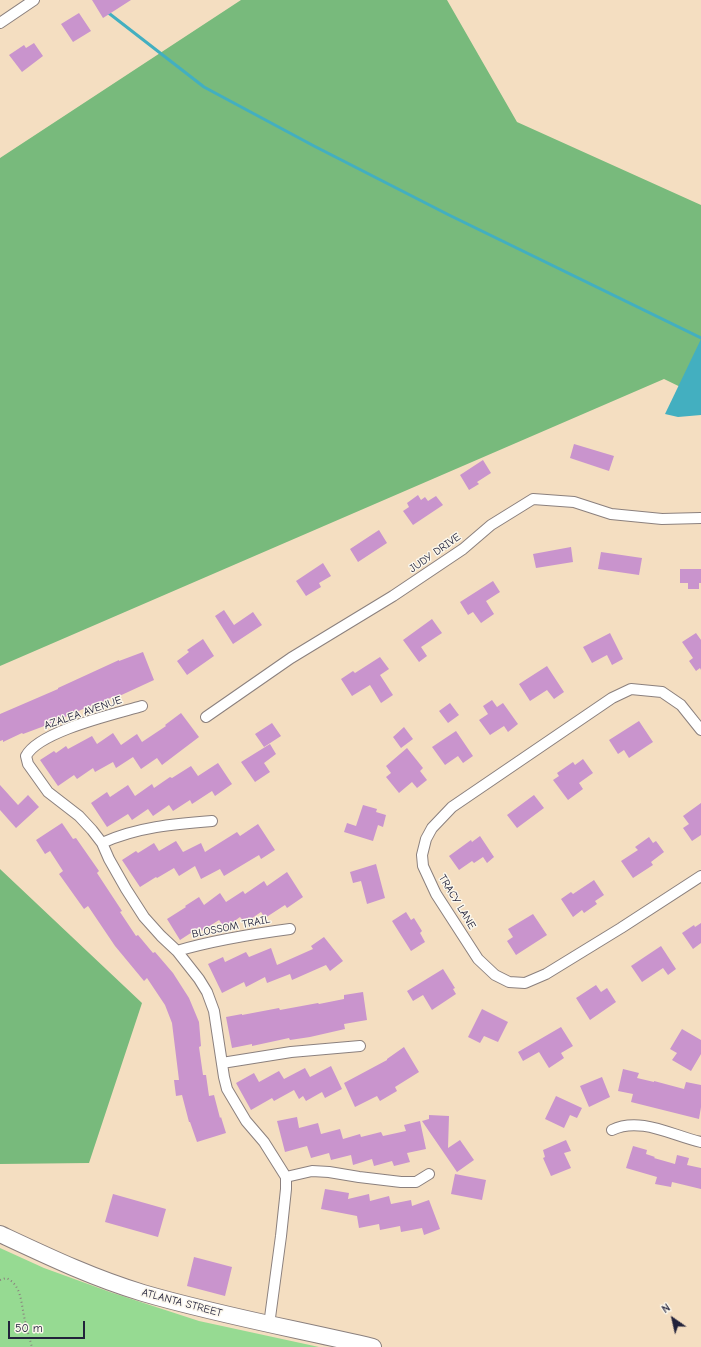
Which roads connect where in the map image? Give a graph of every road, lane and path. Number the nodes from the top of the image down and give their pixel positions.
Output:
1 (34, 0) edge
2 (0, 23) edge
3 (701, 518) edge
4 (142, 706) dead end
5 (206, 717) dead end
6 (701, 730) edge
7 (212, 821) dead end
8 (102, 843) junction
9 (701, 876) edge
10 (290, 929) dead end
11 (177, 951) junction
12 (360, 1046) dead end
13 (222, 1063) junction
14 (612, 1130) dead end
15 (701, 1142) edge
16 (429, 1174) dead end
17 (286, 1177) junction
18 (0, 1234) edge
19 (0, 1280) edge
20 (269, 1325) junction
21 (32, 1347) edge
22 (373, 1347) edge

1 - 2 street
3 - 5 street, JUDY DRIVE
4 - 8 street, AZALEA AVENUE
6 - 9 street, TRACY LANE
7 - 8 street
8 - 11 street
10 - 11 street, BLOSSOM TRAIL
11 - 13 street
12 - 13 street
13 - 17 street
14 - 15 street
16 - 17 street
17 - 20 street
18 - 20 main road, ATLANTA STREET
19 - 21 path
20 - 22 main road, ATLANTA STREET

